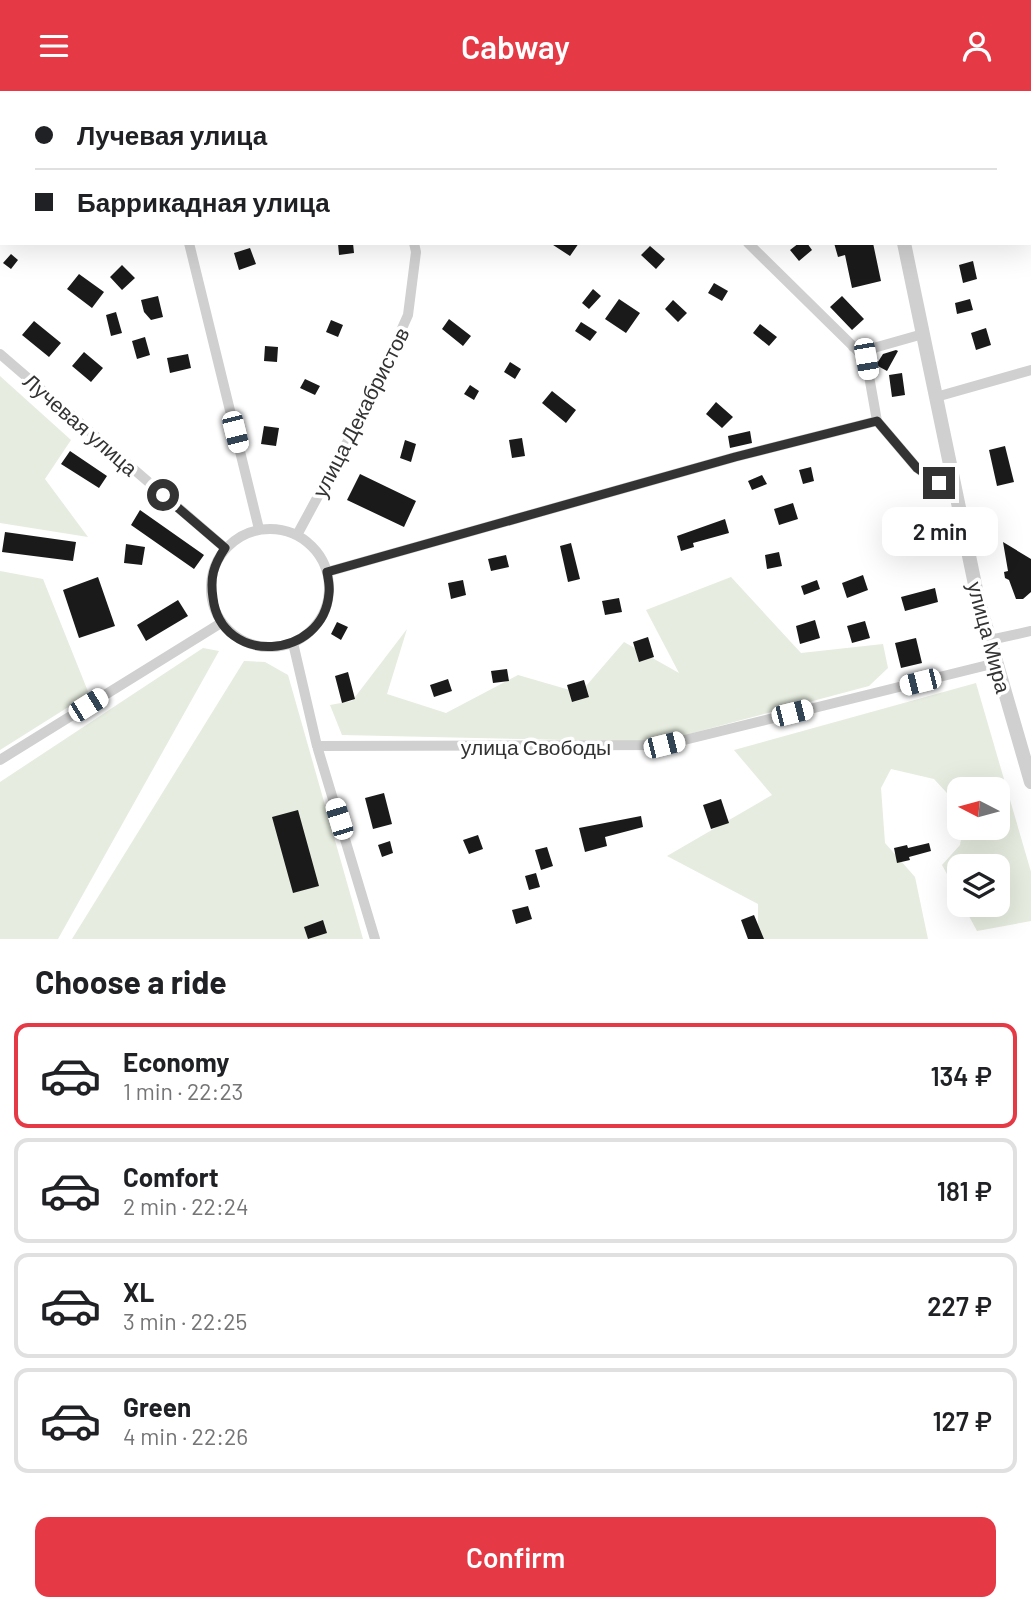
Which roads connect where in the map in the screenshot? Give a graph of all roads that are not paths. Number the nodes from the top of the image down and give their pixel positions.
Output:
1 (189, 245) edge
2 (414, 245) edge
3 (750, 245) edge
4 (905, 245) edge
5 (923, 334) junction
6 (853, 347) junction
7 (0, 354) edge
8 (1031, 370) edge
9 (936, 397) junction
10 (877, 421) junction
11 (955, 495) junction
12 (259, 529) junction
13 (297, 535) junction
14 (225, 548) junction
15 (327, 572) junction
16 (221, 623) junction
17 (1031, 631) edge
18 (990, 640) junction
19 (293, 643) junction
20 (996, 663) junction
21 (317, 746) junction
22 (0, 761) edge
23 (1031, 782) edge
24 (375, 939) edge

1 - 12 street
2 - 13 street, улица Декабристов
3 - 6 street
4 - 5 street, улица Мира
5 - 6 street
5 - 9 street, улица Мира
6 - 10 street
7 - 14 street, Лучевая улица
8 - 9 street
9 - 11 street, улица Мира
10 - 11 street
10 - 15 street
11 - 18 street, улица Мира
12 - 13 street
12 - 14 street
13 - 15 street
14 - 16 street
15 - 19 street
16 - 19 street
16 - 22 street
17 - 18 street
18 - 20 street, улица Мира
19 - 21 street
20 - 21 street, улица Свободы
20 - 23 street, улица Мира
21 - 24 street

